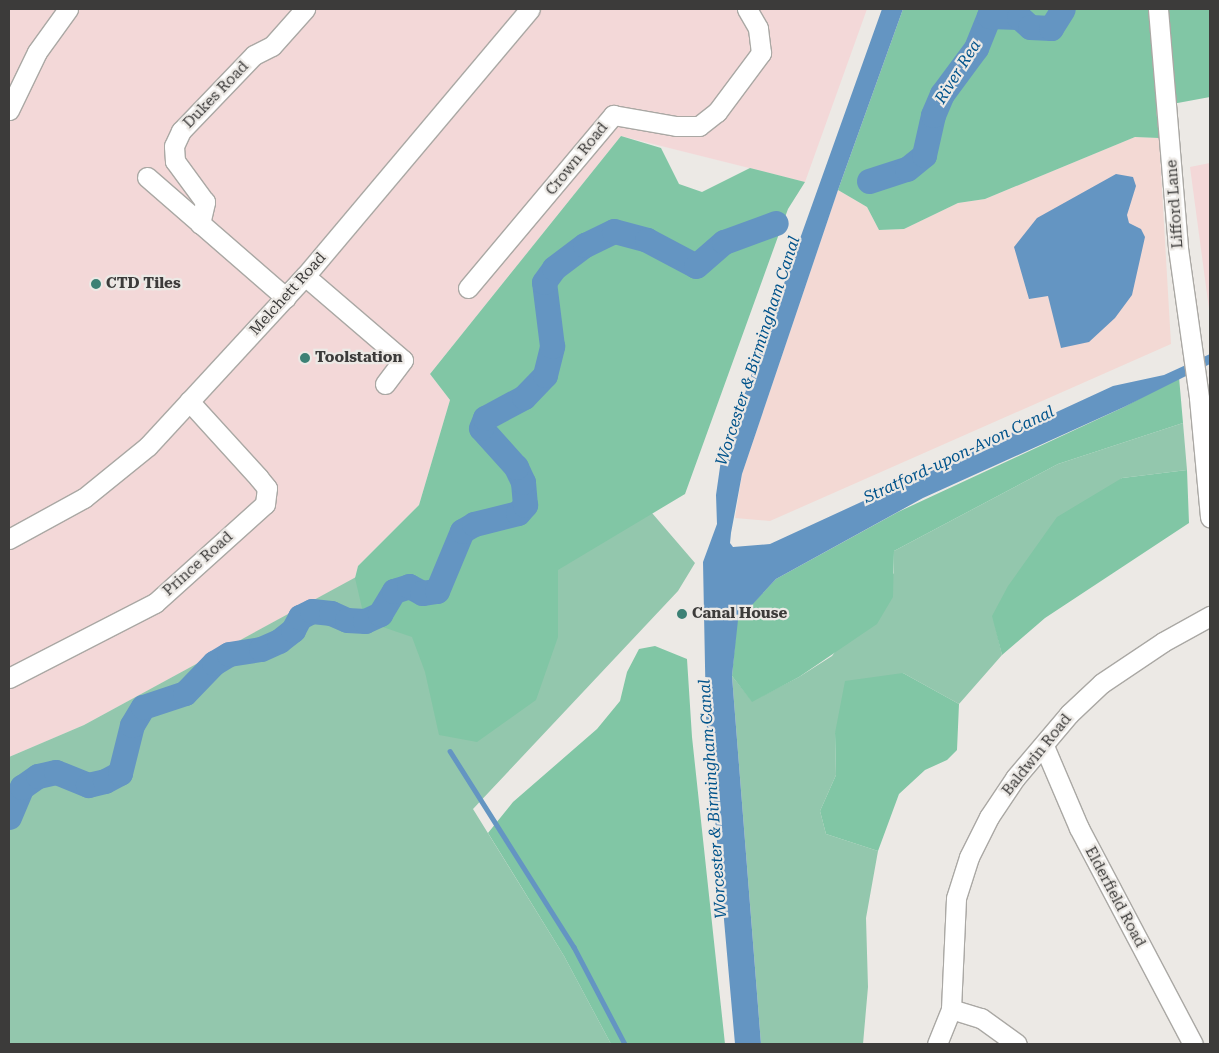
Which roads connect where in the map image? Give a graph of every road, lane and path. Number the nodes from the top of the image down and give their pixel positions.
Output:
1 (68, 9) edge
2 (305, 9) edge
3 (530, 9) edge
4 (747, 9) edge
5 (1158, 9) edge
6 (9, 110) edge
7 (147, 176) dead end
8 (200, 224) junction
9 (305, 276) junction
10 (468, 288) dead end
11 (286, 298) junction
12 (385, 384) dead end
13 (189, 401) junction
14 (1210, 517) edge
15 (9, 539) edge
16 (1210, 616) edge
17 (9, 678) edge
18 (1044, 746) junction
19 (951, 1009) junction
20 (937, 1044) edge
21 (1017, 1044) edge
22 (1193, 1044) edge

1 - 6 street
2 - 8 street, Dukes Road
3 - 9 street, Melchett Road
4 - 10 street, Crown Road
5 - 14 street, Lifford Lane
7 - 8 street
8 - 11 street
9 - 11 street, Melchett Road
9 - 12 street
11 - 13 street, Melchett Road
13 - 15 street, Melchett Road
13 - 17 street, Prince Road
16 - 18 street, Baldwin Road
18 - 19 street, Baldwin Road
18 - 22 street, Elderfield Road
19 - 20 street, Baldwin Road
19 - 21 street

